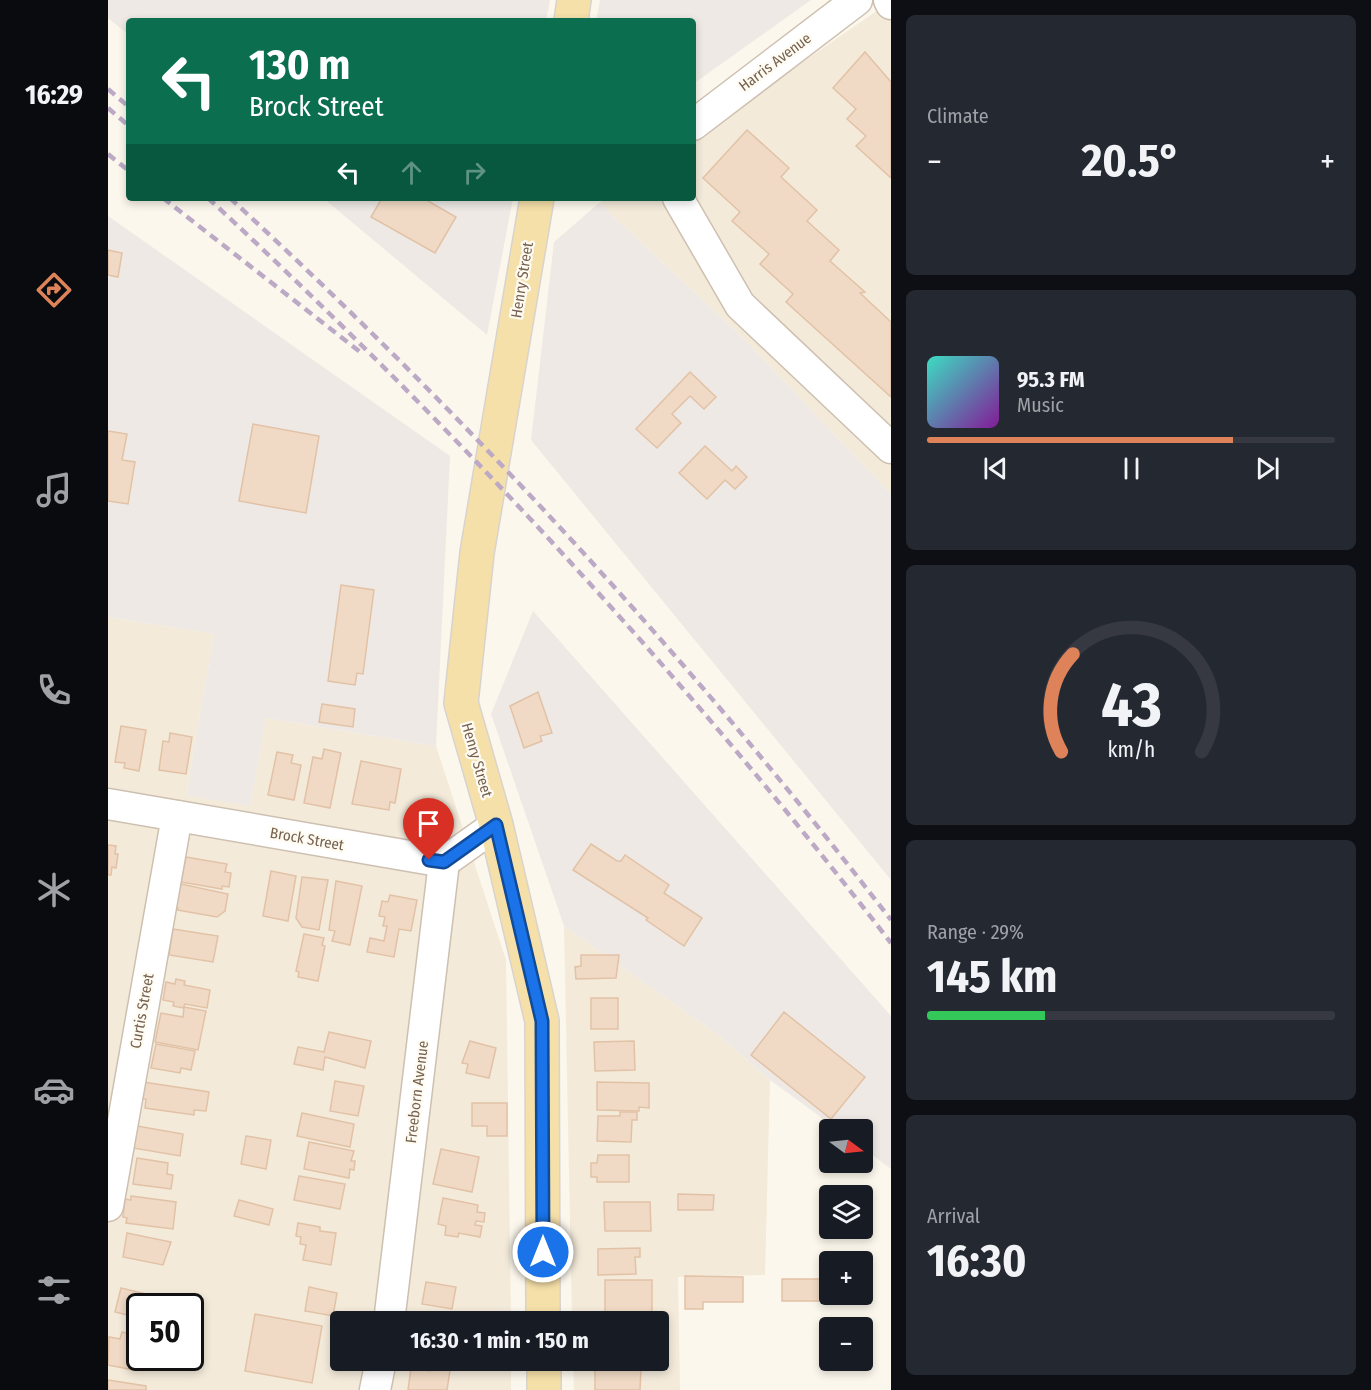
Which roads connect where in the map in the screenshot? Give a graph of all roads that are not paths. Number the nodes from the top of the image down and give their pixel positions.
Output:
1 (574, 0) edge
2 (857, 0) edge
3 (571, 18) edge
4 (696, 123) edge
5 (536, 201) edge
6 (680, 201) edge
7 (891, 448) edge
8 (108, 804) edge
9 (177, 816) junction
10 (496, 825) junction
11 (444, 862) junction
12 (108, 1206) edge
13 (390, 1311) edge
14 (543, 1311) edge
15 (379, 1371) edge
16 (544, 1371) edge
17 (375, 1390) edge
18 (544, 1390) edge

1 - 3 main road
2 - 4 street, Harris Avenue
5 - 10 main road, Henry Street
6 - 7 street
8 - 9 street, Brock Street
9 - 11 street, Brock Street
9 - 12 street, Curtis Street
10 - 11 street
10 - 14 main road, Henry Street
11 - 13 street, Freeborn Avenue
15 - 17 street
16 - 18 main road

